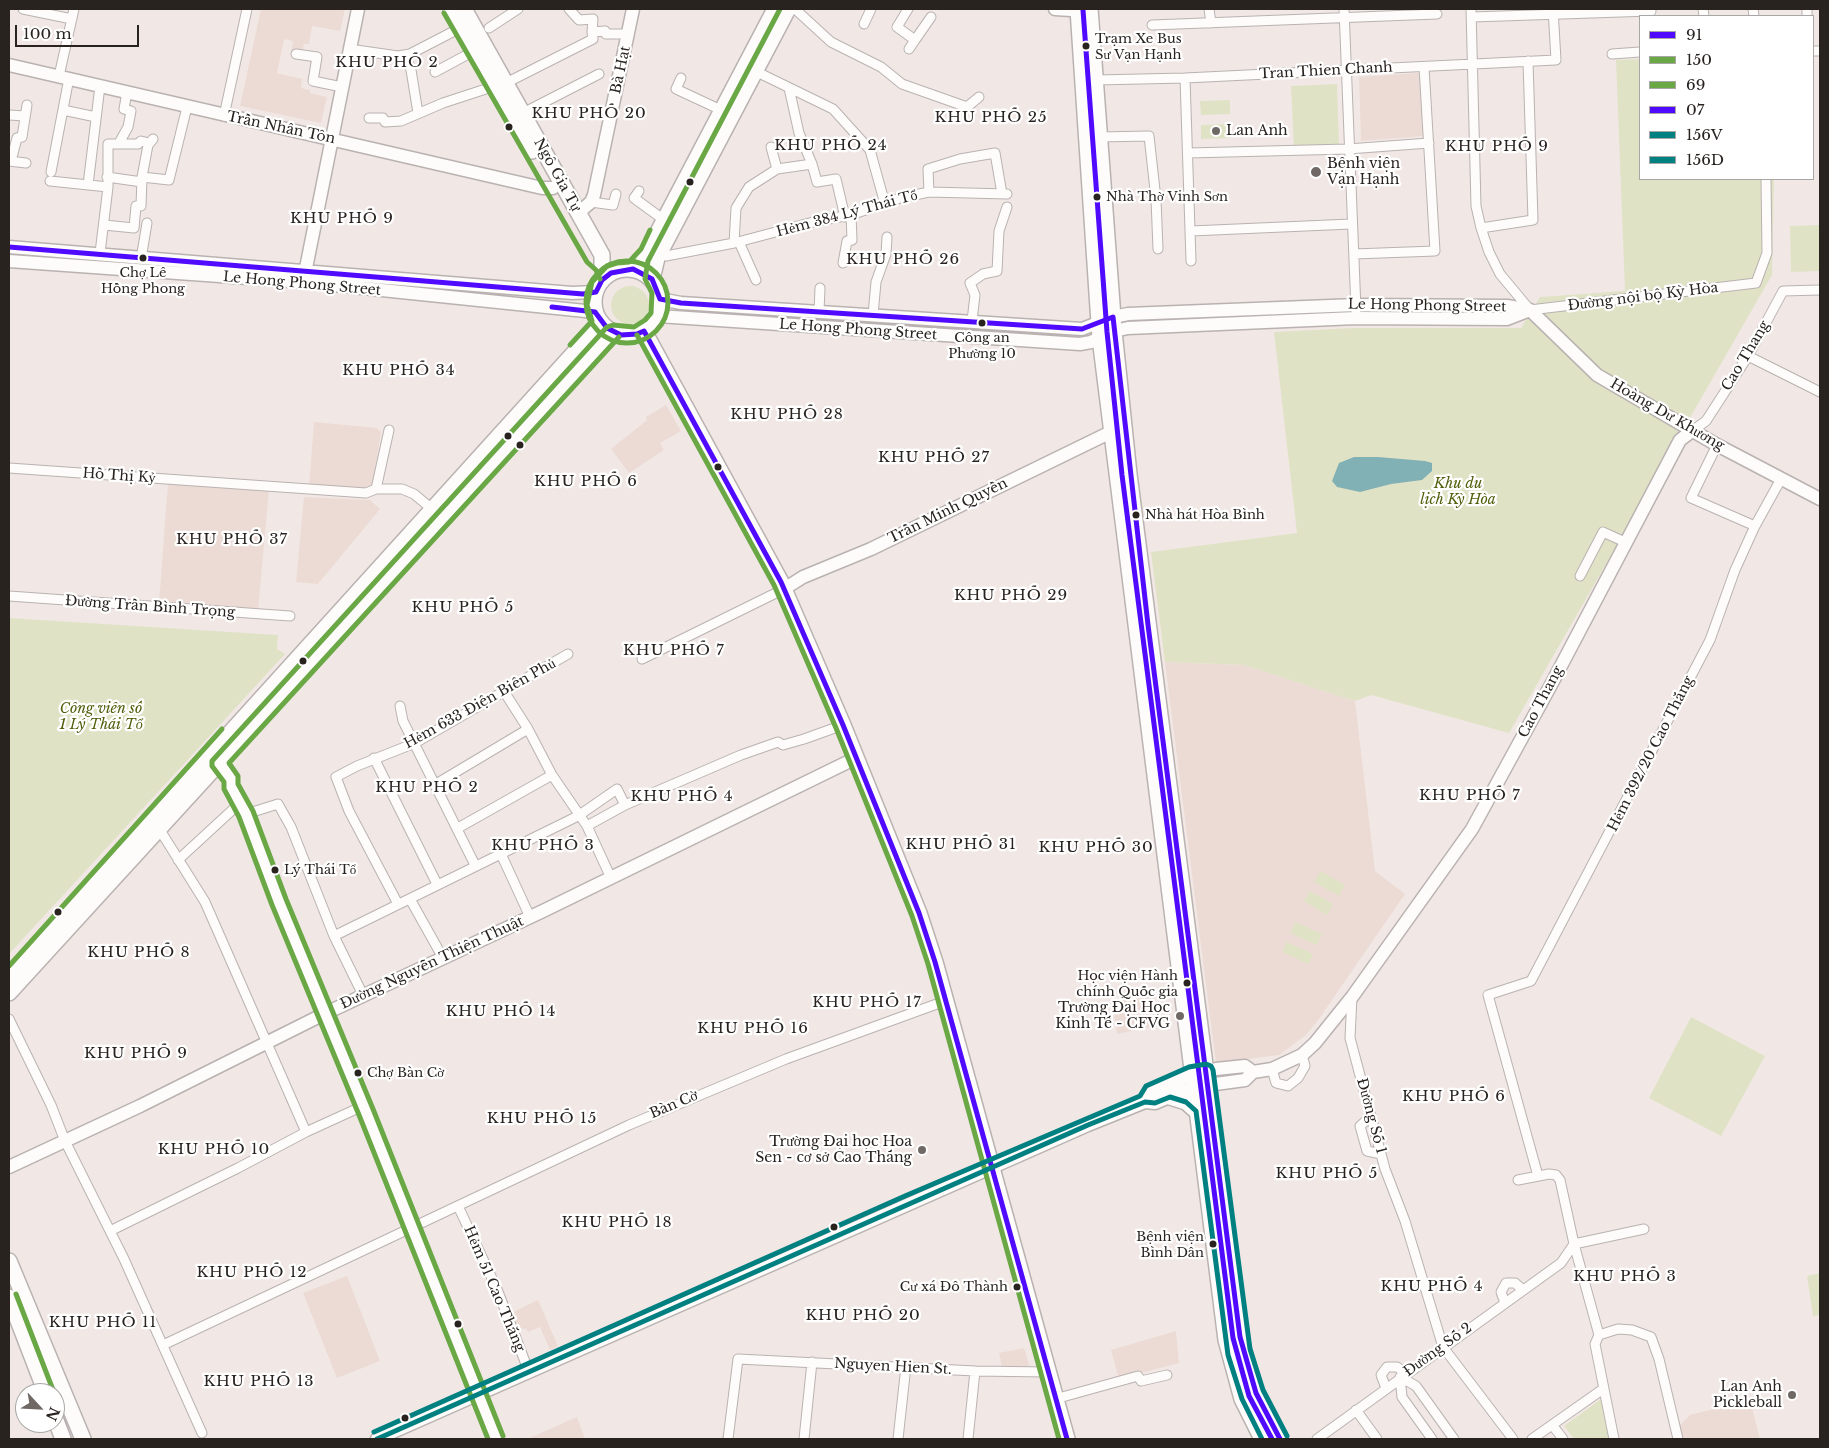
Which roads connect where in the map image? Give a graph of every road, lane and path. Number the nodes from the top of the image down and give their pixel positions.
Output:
1 (23, 9) edge
2 (74, 9) edge
3 (247, 9) edge
4 (358, 9) edge
5 (451, 9) edge
6 (464, 9) edge
7 (518, 9) edge
8 (569, 9) edge
9 (633, 9) edge
10 (774, 9) edge
11 (788, 9) edge
12 (795, 9) edge
13 (871, 9) edge
14 (908, 9) edge
15 (1055, 9) edge
16 (1209, 9) edge
17 (1651, 9) edge
18 (1084, 10) edge
19 (1641, 10) edge
20 (1553, 11) edge
21 (1344, 13) edge
22 (1471, 13) edge
23 (1437, 14) dead end
24 (930, 17) dead end
25 (72, 19) junction
26 (1211, 23) junction
27 (864, 24) dead end
28 (1152, 26) dead end
29 (462, 27) junction
30 (488, 28) dead end
31 (592, 32) junction
32 (628, 34) junction
33 (915, 40) junction
34 (349, 48) junction
35 (909, 49) dead end
36 (474, 51) junction
37 (1639, 52) edge
38 (296, 54) dead end
39 (1612, 54) dead end
40 (405, 55) junction
41 (1528, 60) junction
42 (1472, 64) junction
43 (9, 65) edge
44 (1424, 67) junction
45 (1348, 70) junction
46 (756, 71) junction
47 (435, 72) dead end
48 (599, 74) dead end
49 (64, 77) junction
50 (681, 78) dead end
51 (1185, 78) junction
52 (1096, 80) junction
53 (500, 84) junction
54 (100, 86) junction
55 (342, 87) junction
56 (789, 88) junction
57 (127, 92) junction
58 (979, 97) dead end
59 (26, 105) dead end
60 (187, 107) junction
61 (63, 110) junction
62 (721, 110) junction
63 (418, 113) junction
64 (523, 113) junction
65 (9, 115) edge
66 (25, 116) junction
67 (224, 116) junction
68 (96, 117) junction
69 (369, 118) dead end
70 (1099, 138) junction
71 (332, 139) junction
72 (119, 143) junction
73 (1429, 143) junction
74 (771, 147) dead end
75 (1348, 149) junction
76 (1188, 153) junction
77 (10, 161) edge
78 (26, 163) dead end
79 (812, 164) junction
80 (777, 169) junction
81 (142, 180) junction
82 (1766, 180) edge
83 (107, 182) junction
84 (88, 185) junction
85 (553, 188) junction
86 (639, 190) dead end
87 (928, 192) junction
88 (616, 194) dead end
89 (591, 202) junction
90 (885, 204) junction
91 (1007, 207) dead end
92 (578, 213) junction
93 (848, 216) junction
94 (664, 220) junction
95 (147, 222) dead end
96 (1352, 224) junction
97 (104, 225) junction
98 (1480, 228) junction
99 (1191, 231) junction
100 (887, 237) dead end
101 (737, 242) junction
102 (9, 247) edge
103 (1158, 250) dead end
104 (100, 253) junction
105 (660, 254) junction
106 (1354, 254) junction
107 (141, 258) junction
108 (9, 261) edge
109 (1192, 261) dead end
110 (842, 263) dead end
111 (633, 269) junction
112 (604, 270) junction
113 (305, 277) junction
114 (652, 279) junction
115 (756, 280) dead end
116 (820, 288) dead end
117 (1820, 290) edge
118 (596, 292) junction
119 (660, 299) junction
120 (1356, 304) junction
121 (1530, 310) junction
122 (819, 311) junction
123 (873, 315) junction
124 (658, 316) junction
125 (1356, 318) junction
126 (603, 322) junction
127 (972, 322) junction
128 (1113, 324) junction
129 (644, 331) junction
130 (1099, 331) junction
131 (1748, 356) junction
132 (1820, 392) edge
133 (389, 430) dead end
134 (1692, 430) junction
135 (1111, 432) junction
136 (1717, 445) junction
137 (9, 468) edge
138 (1781, 479) junction
139 (376, 489) junction
140 (1820, 499) edge
141 (437, 514) junction
142 (1755, 526) junction
143 (1625, 542) junction
144 (1580, 576) dead end
145 (784, 589) junction
146 (9, 596) edge
147 (290, 616) dead end
148 (568, 654) dead end
149 (642, 659) dead end
150 (505, 693) junction
151 (400, 706) dead end
152 (843, 724) junction
153 (528, 729) junction
154 (415, 743) junction
155 (374, 758) junction
156 (856, 758) junction
157 (212, 762) junction
158 (552, 775) junction
159 (436, 784) junction
160 (625, 805) junction
161 (243, 808) junction
162 (578, 816) junction
163 (587, 826) junction
164 (158, 827) junction
165 (458, 828) junction
166 (501, 854) junction
167 (178, 860) junction
168 (476, 864) junction
169 (611, 878) junction
170 (437, 884) junction
171 (410, 899) junction
172 (398, 904) junction
173 (530, 917) junction
174 (334, 936) junction
175 (443, 958) junction
176 (9, 977) edge
177 (9, 993) edge
178 (363, 995) junction
179 (1352, 997) junction
180 (945, 1001) junction
181 (324, 1014) junction
182 (9, 1019) edge
183 (266, 1042) junction
184 (1302, 1055) junction
185 (1272, 1069) junction
186 (1200, 1079) junction
187 (1170, 1097) junction
188 (1145, 1102) junction
189 (363, 1106) junction
190 (1196, 1111) junction
191 (1371, 1116) junction
192 (306, 1132) junction
193 (65, 1141) junction
194 (1381, 1154) junction
195 (9, 1167) edge
196 (991, 1167) junction
197 (1538, 1176) junction
198 (1518, 1180) dead end
199 (458, 1206) junction
200 (412, 1229) junction
201 (1644, 1229) dead end
202 (110, 1231) junction
203 (1574, 1244) junction
204 (9, 1261) edge
205 (1561, 1263) junction
206 (1580, 1264) junction
207 (1523, 1290) junction
208 (9, 1297) edge
209 (1505, 1303) junction
210 (1599, 1335) junction
211 (163, 1345) junction
212 (1443, 1347) junction
213 (812, 1362) junction
214 (906, 1366) junction
215 (975, 1371) junction
216 (529, 1372) junction
217 (1048, 1372) junction
218 (1167, 1375) dead end
219 (1403, 1375) junction
220 (42, 1383) edge
221 (1386, 1388) junction
222 (1603, 1390) junction
223 (478, 1395) junction
224 (1056, 1399) junction
225 (1356, 1410) junction
226 (1553, 1426) junction
227 (202, 1433) dead end
228 (83, 1439) edge
229 (377, 1439) edge
230 (496, 1439) edge
231 (728, 1439) edge
232 (804, 1439) edge
233 (898, 1439) edge
234 (968, 1439) edge
235 (1067, 1439) edge
236 (1262, 1439) edge
237 (1280, 1439) edge
238 (1317, 1439) edge
239 (1377, 1439) edge
240 (1432, 1439) edge
241 (1454, 1439) edge
242 (1513, 1439) edge
243 (1532, 1439) edge
244 (1563, 1439) edge
245 (1614, 1439) edge
246 (1678, 1439) edge

1 - 25 street
2 - 25 street
3 - 67 street
4 - 34 street
5 - 29 main road
6 - 53 main road, Ngô Gia Tự
7 - 30 street
8 - 31 street
9 - 32 street, Bà Hạt
10 - 62 main road
11 - 46 main road
12 - 58 street
13 - 27 street
14 - 33 street
15 - 18 street
16 - 26 street
17 - 19 street
18 - 52 main road
18 - 130 main road
19 - 20 street
20 - 22 street
20 - 41 street, Tran Thien Chanh
21 - 23 street
21 - 26 street
21 - 45 street
22 - 42 street
24 - 33 street
25 - 49 street
26 - 28 street
29 - 36 main road
29 - 40 street
31 - 32 street
31 - 53 street
32 - 89 street, Bà Hạt
33 - 35 street
34 - 40 street
34 - 55 street
36 - 47 street
36 - 53 main road
37 - 39 street
38 - 55 street
40 - 63 street
41 - 42 street, Tran Thien Chanh
41 - 98 street
42 - 44 street, Tran Thien Chanh
42 - 98 street
43 - 49 street, Trần Nhân Tôn
44 - 45 street, Tran Thien Chanh
44 - 73 street
45 - 51 street, Tran Thien Chanh
45 - 75 street
46 - 56 street
46 - 105 main road
48 - 64 street
49 - 54 street, Trần Nhân Tôn
49 - 61 street
50 - 62 street
51 - 52 street, Tran Thien Chanh
51 - 76 street
52 - 70 main road
53 - 63 street
53 - 64 main road, Ngô Gia Tự
53 - 85 main road
54 - 57 street, Trần Nhân Tôn
54 - 68 street
55 - 71 street
56 - 79 street
56 - 90 street
57 - 60 street, Trần Nhân Tôn
57 - 72 street
59 - 66 street
60 - 67 street, Trần Nhân Tôn
60 - 81 street
61 - 68 street
61 - 84 street
62 - 94 main road
63 - 69 street
64 - 92 main road, Ngô Gia Tự
65 - 66 street
66 - 77 street
67 - 71 street, Trần Nhân Tôn
68 - 84 street
70 - 103 street
70 - 128 main road
71 - 85 street, Trần Nhân Tôn
71 - 113 street
72 - 81 street
72 - 83 street
73 - 75 street
73 - 106 street
74 - 80 street
75 - 76 street
75 - 96 street
76 - 99 street
77 - 78 street
79 - 80 street
79 - 93 street
80 - 101 street
81 - 83 street
81 - 97 street
82 - 121 street, Đường nội bộ Kỳ Hòa
83 - 84 street
83 - 97 street
85 - 112 main road
86 - 94 street
87 - 87 street, Hẻm 384 Lý Thái Tổ
87 - 90 street, Hẻm 384 Lý Thái Tổ
88 - 89 street
89 - 92 street
90 - 93 street, Hẻm 384 Lý Thái Tổ
91 - 127 street
92 - 112 main road, Ngô Gia Tự
93 - 101 street, Hẻm 384 Lý Thái Tổ
93 - 110 street
94 - 111 main road
95 - 107 street
96 - 99 street
96 - 106 street
97 - 104 street
98 - 121 street
99 - 109 street
100 - 123 street
101 - 105 street, Hẻm 384 Lý Thái Tổ
101 - 115 street
102 - 104 street, Le Hong Phong Street
104 - 107 street, Le Hong Phong Street
105 - 114 main road
106 - 120 street
107 - 113 street, Le Hong Phong Street
108 - 113 street, Le Hong Phong Street
111 - 112 main road
111 - 114 main road
112 - 118 main road
113 - 118 street, Le Hong Phong Street
113 - 126 street, Le Hong Phong Street
114 - 119 main road
116 - 122 street
117 - 131 street, Cao Thang
118 - 126 main road
119 - 122 street, Le Hong Phong Street
119 - 124 main road
120 - 121 street, Le Hong Phong Street
120 - 125 street
120 - 128 street, Le Hong Phong Street
121 - 125 street, Le Hong Phong Street
121 - 134 street, Hoàng Dư Khương
122 - 123 street, Le Hong Phong Street
123 - 127 street, Le Hong Phong Street
124 - 129 main road
124 - 130 street, Le Hong Phong Street
125 - 128 street, Le Hong Phong Street
126 - 129 main road
126 - 141 main road
127 - 130 street, Le Hong Phong Street
128 - 130 street, Le Hong Phong Street
128 - 186 main road
129 - 145 main road
130 - 135 main road
131 - 132 street
131 - 134 street, Cao Thang
133 - 139 street
134 - 136 street, Hoàng Dư Khương
134 - 143 street, Cao Thang
135 - 145 street, Trần Minh Quyền
135 - 186 main road
136 - 138 street, Hoàng Dư Khương
136 - 142 street
137 - 139 street, Hồ Thị Kỷ
138 - 140 street, Hoàng Dư Khương
138 - 142 street, Hẻm 392/20 Cao Thắng
139 - 141 street, Hồ Thị Kỷ
141 - 157 main road
142 - 197 street, Hẻm 392/20 Cao Thắng
143 - 144 street
143 - 179 street, Cao Thang
145 - 149 street
145 - 152 main road
146 - 147 street, Đường Trần Bình Trọng
148 - 150 street, Hẻm 633 Ðiện Biên Phủ
150 - 153 street
150 - 154 street, Hẻm 633 Ðiện Biên Phủ
151 - 154 street
152 - 156 main road
152 - 160 street
153 - 158 street
153 - 159 street
154 - 155 street, Hẻm 633 Ðiện Biên Phủ
154 - 159 street
155 - 170 street
155 - 172 street, Hẻm 633 Ðiện Biên Phủ
156 - 169 street, Đường Nguyễn Thiện Thuật
156 - 180 main road
157 - 161 street
157 - 164 main road
157 - 176 main road
158 - 162 street
158 - 165 street
159 - 165 street
160 - 162 street
160 - 163 street
161 - 167 street
161 - 174 street
161 - 181 street
162 - 163 street
162 - 166 street
163 - 169 street
164 - 167 street
164 - 177 main road
165 - 168 street
166 - 168 street
166 - 173 street
167 - 183 street
168 - 170 street
169 - 173 street, Đường Nguyễn Thiện Thuật
170 - 171 street
171 - 172 street
171 - 175 street
172 - 174 street
173 - 175 street, Đường Nguyễn Thiện Thuật
174 - 178 street
175 - 178 street, Đường Nguyễn Thiện Thuật
178 - 181 street, Đường Nguyễn Thiện Thuật
179 - 184 street, Cao Thang
179 - 191 street, Đường Số 1
180 - 196 main road
180 - 199 street, Bàn Cờ
181 - 183 street, Đường Nguyễn Thiện Thuật
181 - 189 street
182 - 193 street
183 - 192 street
183 - 193 street, Đường Nguyễn Thiện Thuật
184 - 185 street, Cao Thang
184 - 185 street
185 - 186 street, Cao Thang
186 - 187 street, Cao Thang
186 - 188 street, Cao Thang
186 - 190 main road
186 - 237 main road
187 - 188 street, Cao Thang
187 - 190 main road
188 - 196 street, Cao Thang
189 - 192 street
189 - 200 street
190 - 236 main road
191 - 194 street, Đường Số 1
191 - 194 street
192 - 202 street
193 - 195 street, Đường Nguyễn Thiện Thuật
193 - 202 street
194 - 212 street, Đường Số 1
196 - 216 street, Cao Thang
196 - 217 main road
197 - 198 street
197 - 203 street
199 - 200 street, Bàn Cờ
199 - 216 street, Hẻm 51 Cao Thắng
200 - 211 street, Bàn Cờ
200 - 223 street
201 - 203 street
202 - 211 street
203 - 205 street, Đường Số 2
203 - 206 street
204 - 228 main road
205 - 206 street
205 - 207 street, Đường Số 2
206 - 210 street
207 - 209 street, Đường Số 2
207 - 209 street
208 - 220 main road
209 - 212 street, Đường Số 2
210 - 222 street
210 - 246 street
211 - 227 street
212 - 219 street, Đường Số 2
212 - 242 street
213 - 214 street, Nguyen Hien St.
213 - 231 street, Nguyen Hien St.
213 - 232 street
214 - 215 street, Nguyen Hien St.
214 - 233 street
215 - 217 street, Nguyen Hien St.
215 - 234 street
216 - 223 street
217 - 224 main road
218 - 224 street
219 - 221 street, Đường Số 2
219 - 221 street
219 - 240 street
219 - 241 street
221 - 225 street, Đường Số 2
222 - 226 street
222 - 245 street
223 - 229 street
223 - 230 street
224 - 235 main road
225 - 238 street, Đường Số 2
225 - 239 street
226 - 243 street
226 - 244 street

